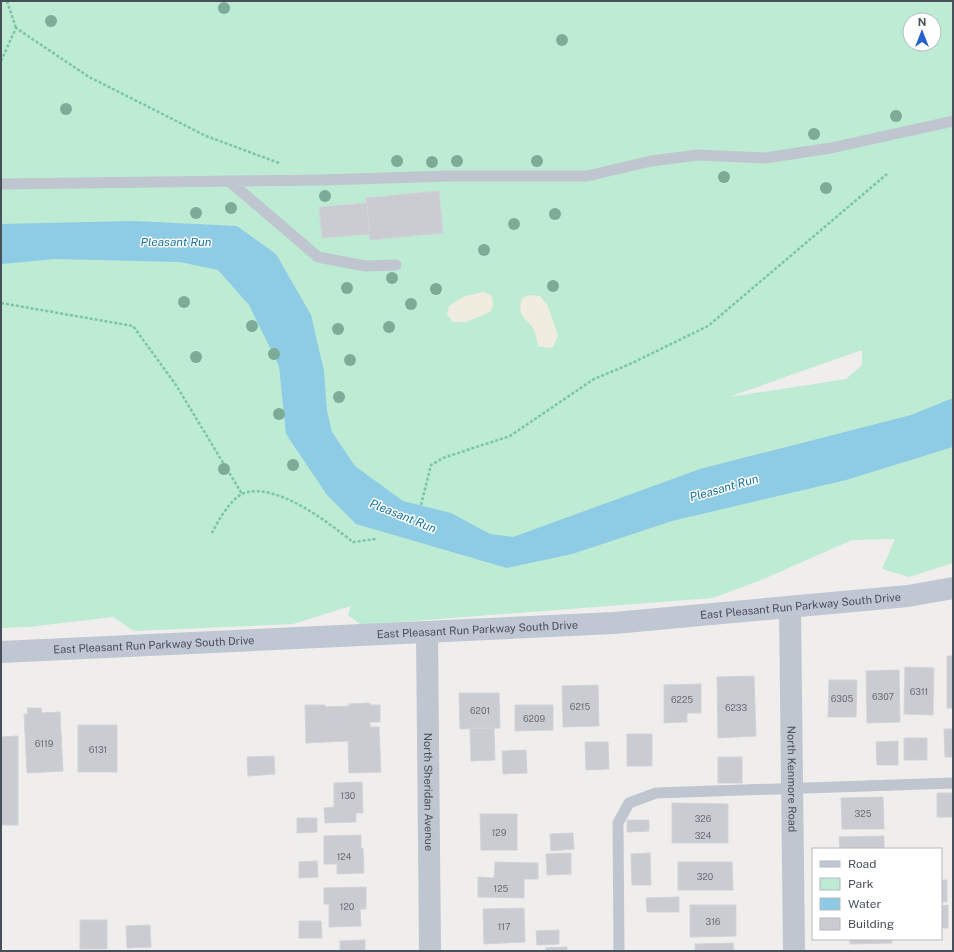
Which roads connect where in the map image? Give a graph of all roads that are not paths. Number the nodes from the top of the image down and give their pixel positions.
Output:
1 (953, 122) edge
2 (229, 181) junction
3 (1, 184) edge
4 (396, 265) dead end
5 (953, 588) edge
6 (790, 608) junction
7 (427, 633) junction
8 (1, 652) edge
9 (953, 783) edge
10 (792, 789) junction
11 (430, 951) edge
12 (619, 951) edge
13 (794, 951) edge

1 - 2 lane
2 - 3 lane
2 - 4 lane
5 - 6 street, East Pleasant Run Parkway South Drive
6 - 7 street, East Pleasant Run Parkway South Drive
6 - 10 street, North Kenmore Road
7 - 8 street, East Pleasant Run Parkway South Drive
7 - 11 street, North Sheridan Avenue
9 - 10 lane
10 - 12 lane
10 - 13 street, North Kenmore Road

